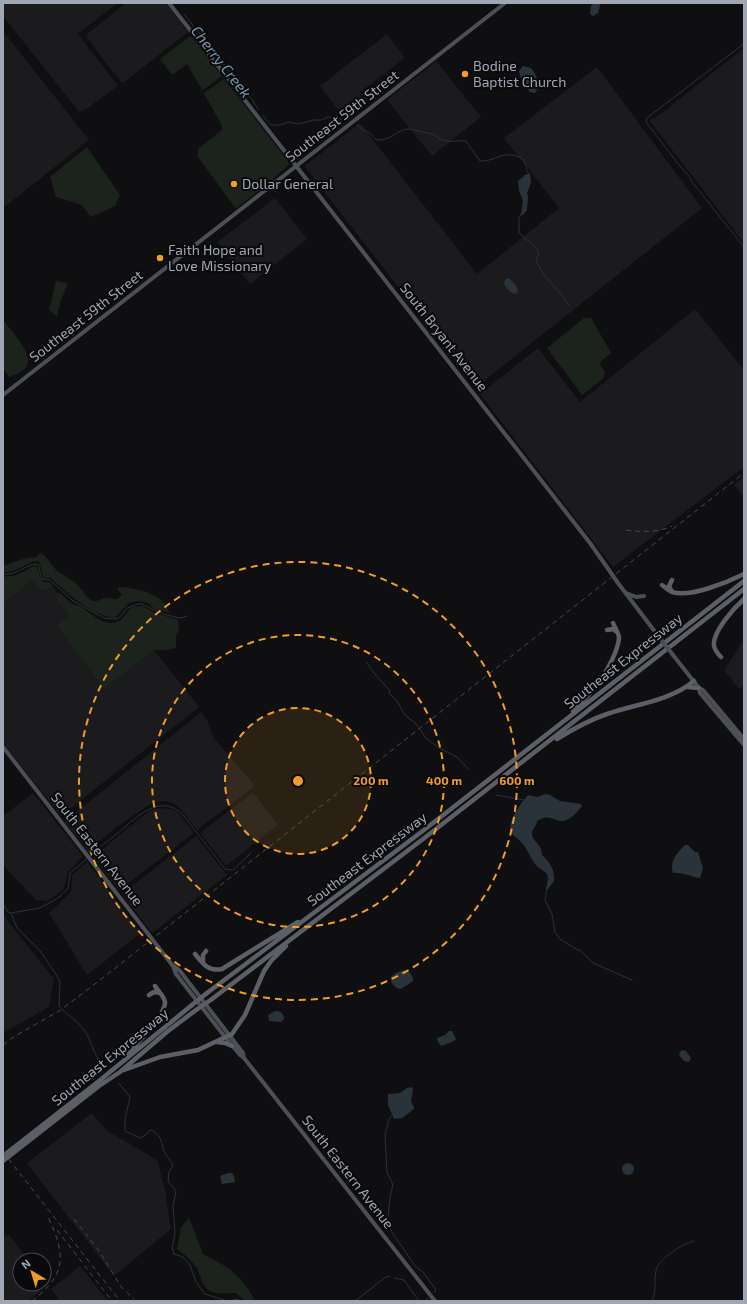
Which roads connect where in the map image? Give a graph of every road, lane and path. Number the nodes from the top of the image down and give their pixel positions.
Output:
1 (169, 3) edge
2 (505, 3) edge
3 (296, 165) junction
4 (3, 395) edge
5 (744, 574) edge
6 (672, 580) dead end
7 (744, 581) edge
8 (662, 584) dead end
9 (744, 590) edge
10 (624, 592) junction
11 (672, 592) junction
12 (644, 596) dead end
13 (744, 599) edge
14 (613, 623) dead end
15 (607, 630) dead end
16 (617, 632) junction
17 (721, 657) dead end
18 (694, 681) junction
19 (684, 688) junction
20 (699, 688) junction
21 (552, 731) junction
22 (744, 739) edge
23 (744, 745) edge
24 (3, 746) edge
25 (542, 748) junction
26 (310, 916) junction
27 (298, 933) junction
28 (206, 950) dead end
29 (196, 954) dead end
30 (204, 964) junction
31 (155, 986) dead end
32 (160, 993) junction
33 (149, 995) dead end
34 (227, 1036) junction
35 (215, 1042) junction
36 (232, 1046) junction
37 (244, 1058) junction
38 (122, 1062) junction
39 (120, 1072) junction
40 (3, 1156) edge
41 (3, 1161) edge
42 (435, 1301) edge

1 - 3 main road, South Bryant Avenue
2 - 3 main road, Southeast 59th Street
3 - 4 main road, Southeast 59th Street
3 - 10 main road, South Bryant Avenue
5 - 11 highway
6 - 11 highway
7 - 21 highway, Southeast Expressway
8 - 11 highway
9 - 25 highway, Southeast Expressway
10 - 12 main road
10 - 18 main road, South Bryant Avenue, bridge
13 - 17 highway
14 - 16 highway
15 - 16 highway
16 - 21 highway
18 - 19 highway
18 - 20 main road, South Bryant Avenue
19 - 20 highway
19 - 25 highway
20 - 22 main road, South Bryant Avenue
20 - 23 main road, South Bryant Avenue
21 - 26 highway, Southeast Expressway
24 - 34 main road, South Eastern Avenue
25 - 27 highway, Southeast Expressway
26 - 30 highway
26 - 38 highway, Southeast Expressway, bridge
27 - 34 highway
27 - 39 highway, Southeast Expressway, bridge
28 - 30 highway
29 - 30 highway
31 - 32 highway
32 - 33 highway
32 - 38 highway
34 - 35 highway
34 - 36 main road, South Eastern Avenue
34 - 37 main road, South Eastern Avenue
35 - 36 highway
35 - 39 highway
36 - 37 main road, South Eastern Avenue
37 - 42 main road, South Eastern Avenue
38 - 40 highway, Southeast Expressway
39 - 41 highway, Southeast Expressway

